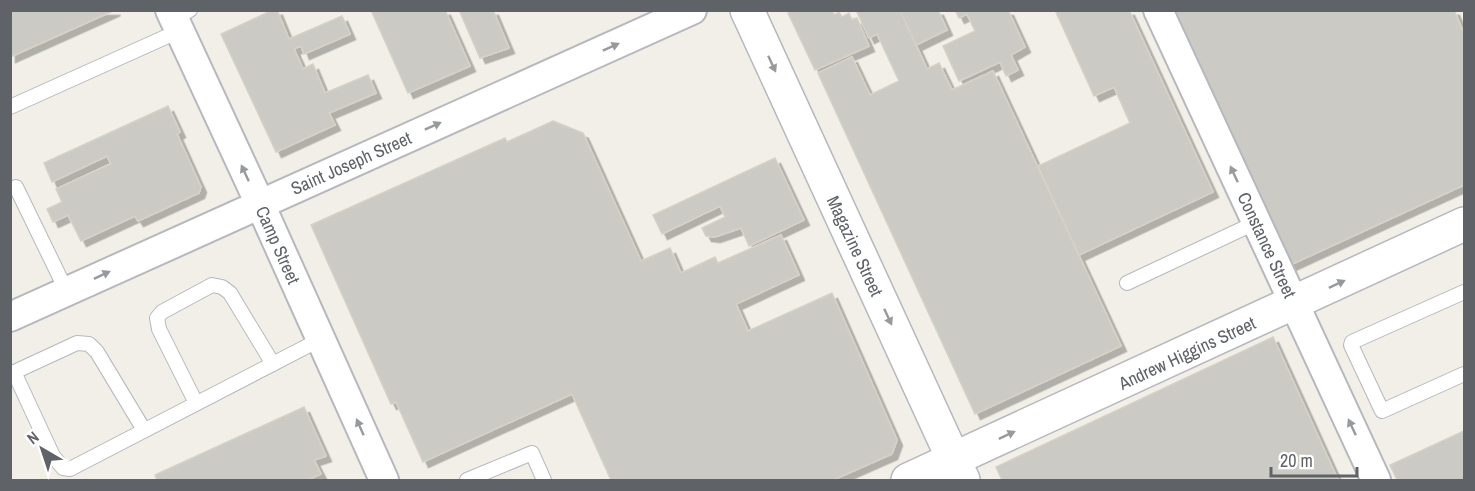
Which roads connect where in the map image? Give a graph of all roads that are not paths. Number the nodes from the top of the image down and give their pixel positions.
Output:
1 (692, 10) edge
2 (747, 10) edge
3 (1158, 10) edge
4 (178, 18) edge
5 (10, 107) edge
6 (16, 187) dead end
7 (260, 204) junction
8 (1257, 222) junction
9 (1464, 224) edge
10 (1127, 283) dead end
11 (67, 292) junction
12 (1464, 292) edge
13 (1294, 303) junction
14 (10, 317) edge
15 (321, 339) junction
16 (273, 364) junction
17 (12, 373) edge
18 (1464, 374) edge
19 (196, 403) junction
20 (144, 430) junction
21 (959, 470) edge
22 (384, 480) edge
23 (467, 480) edge
24 (544, 480) edge
25 (908, 480) edge
26 (1376, 480) edge

7 -> 1 street, Saint Joseph Street
2 -> 21 street, Magazine Street
8 -> 3 street, Constance Street
4 - 5 lane
7 -> 4 street, Camp Street
6 - 11 lane
11 -> 7 street, Saint Joseph Street
7 - 15 street, Camp Street
8 - 10 lane
8 - 13 street, Constance Street
13 -> 9 street, Andrew Higgins Street
11 - 14 street, Saint Joseph Street
12 - 18 lane
21 -> 13 street, Andrew Higgins Street
26 -> 13 street, Constance Street
15 - 16 lane
22 -> 15 street, Camp Street
16 - 19 lane
16 - 19 lane
17 - 20 lane
17 - 20 lane
19 - 20 lane
21 - 25 street, Andrew Higgins Street
23 - 24 lane

